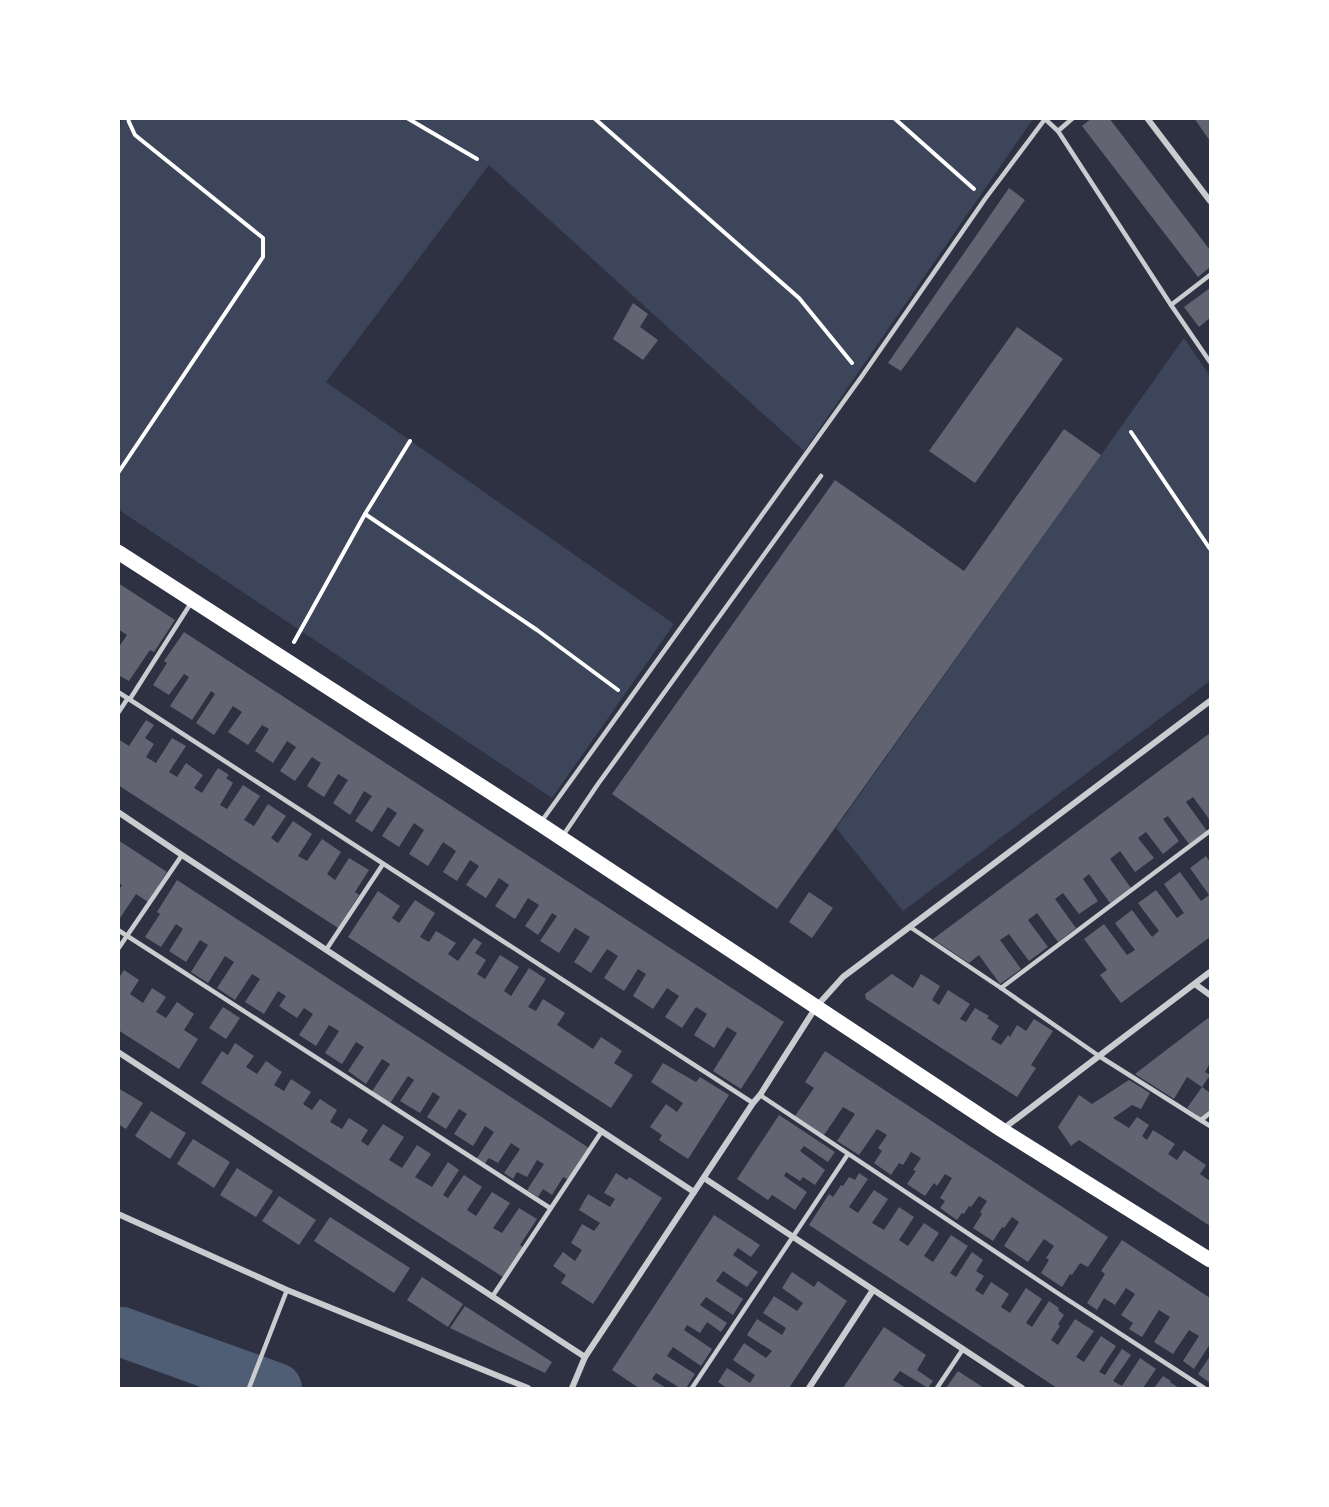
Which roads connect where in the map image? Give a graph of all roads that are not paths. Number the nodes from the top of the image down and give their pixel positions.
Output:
1 (1072, 118) edge
2 (1148, 118) edge
3 (1044, 119) edge
4 (1058, 131) junction
5 (1210, 201) edge
6 (1210, 275) edge
7 (1171, 305) junction
8 (1210, 362) edge
9 (821, 476) dead end
10 (118, 552) edge
11 (192, 600) junction
12 (118, 692) edge
13 (129, 699) junction
14 (1210, 701) edge
15 (118, 713) edge
16 (118, 812) edge
17 (540, 824) junction
18 (1210, 831) edge
19 (561, 838) junction
20 (182, 855) junction
21 (383, 864) junction
22 (910, 927) junction
23 (118, 930) edge
24 (127, 936) junction
25 (118, 949) edge
26 (326, 950) junction
27 (1210, 972) edge
28 (1195, 984) junction
29 (1001, 988) junction
30 (1210, 994) edge
31 (816, 1007) junction
32 (118, 1053) edge
33 (1099, 1056) junction
34 (760, 1095) junction
35 (753, 1103) junction
36 (1210, 1113) edge
37 (1201, 1120) junction
38 (1210, 1126) edge
39 (1002, 1130) junction
40 (602, 1131) junction
41 (849, 1154) junction
42 (704, 1178) junction
43 (694, 1192) junction
44 (550, 1208) junction
45 (118, 1214) edge
46 (793, 1236) junction
47 (1210, 1260) edge
48 (287, 1290) junction
49 (873, 1290) junction
50 (492, 1297) junction
51 (963, 1349) junction
52 (585, 1357) junction
53 (249, 1389) edge
54 (528, 1389) edge
55 (572, 1389) edge
56 (692, 1389) edge
57 (809, 1389) edge
58 (937, 1389) edge
59 (1022, 1389) edge
60 (1204, 1389) edge

1 - 4 lane
2 - 5 street
3 - 4 lane
3 - 17 lane
4 - 7 lane
6 - 7 lane
7 - 8 lane
9 - 19 lane
10 - 11 main road
11 - 13 lane
11 - 17 main road
12 - 13 lane
13 - 15 lane
13 - 21 lane
14 - 22 street
16 - 20 street
17 - 19 main road
18 - 29 lane
19 - 31 main road
20 - 24 lane
20 - 26 street
21 - 26 lane
21 - 35 lane
22 - 29 lane
22 - 31 street
23 - 24 lane
24 - 25 lane
24 - 44 lane
26 - 40 street
27 - 28 street
28 - 30 street
28 - 33 street
29 - 33 lane
31 - 34 street
31 - 39 main road
32 - 50 street
33 - 37 lane
33 - 39 street
34 - 35 street
34 - 41 lane
35 - 42 street
36 - 37 lane
37 - 38 lane
39 - 47 main road
40 - 43 street
40 - 44 lane
41 - 46 lane
41 - 60 lane
42 - 43 street
42 - 46 street
43 - 52 street
44 - 50 lane
45 - 48 street
46 - 49 street
46 - 56 lane
48 - 53 lane
48 - 54 street
49 - 51 street
49 - 57 street
50 - 52 street
51 - 58 lane
51 - 59 street
52 - 55 street

